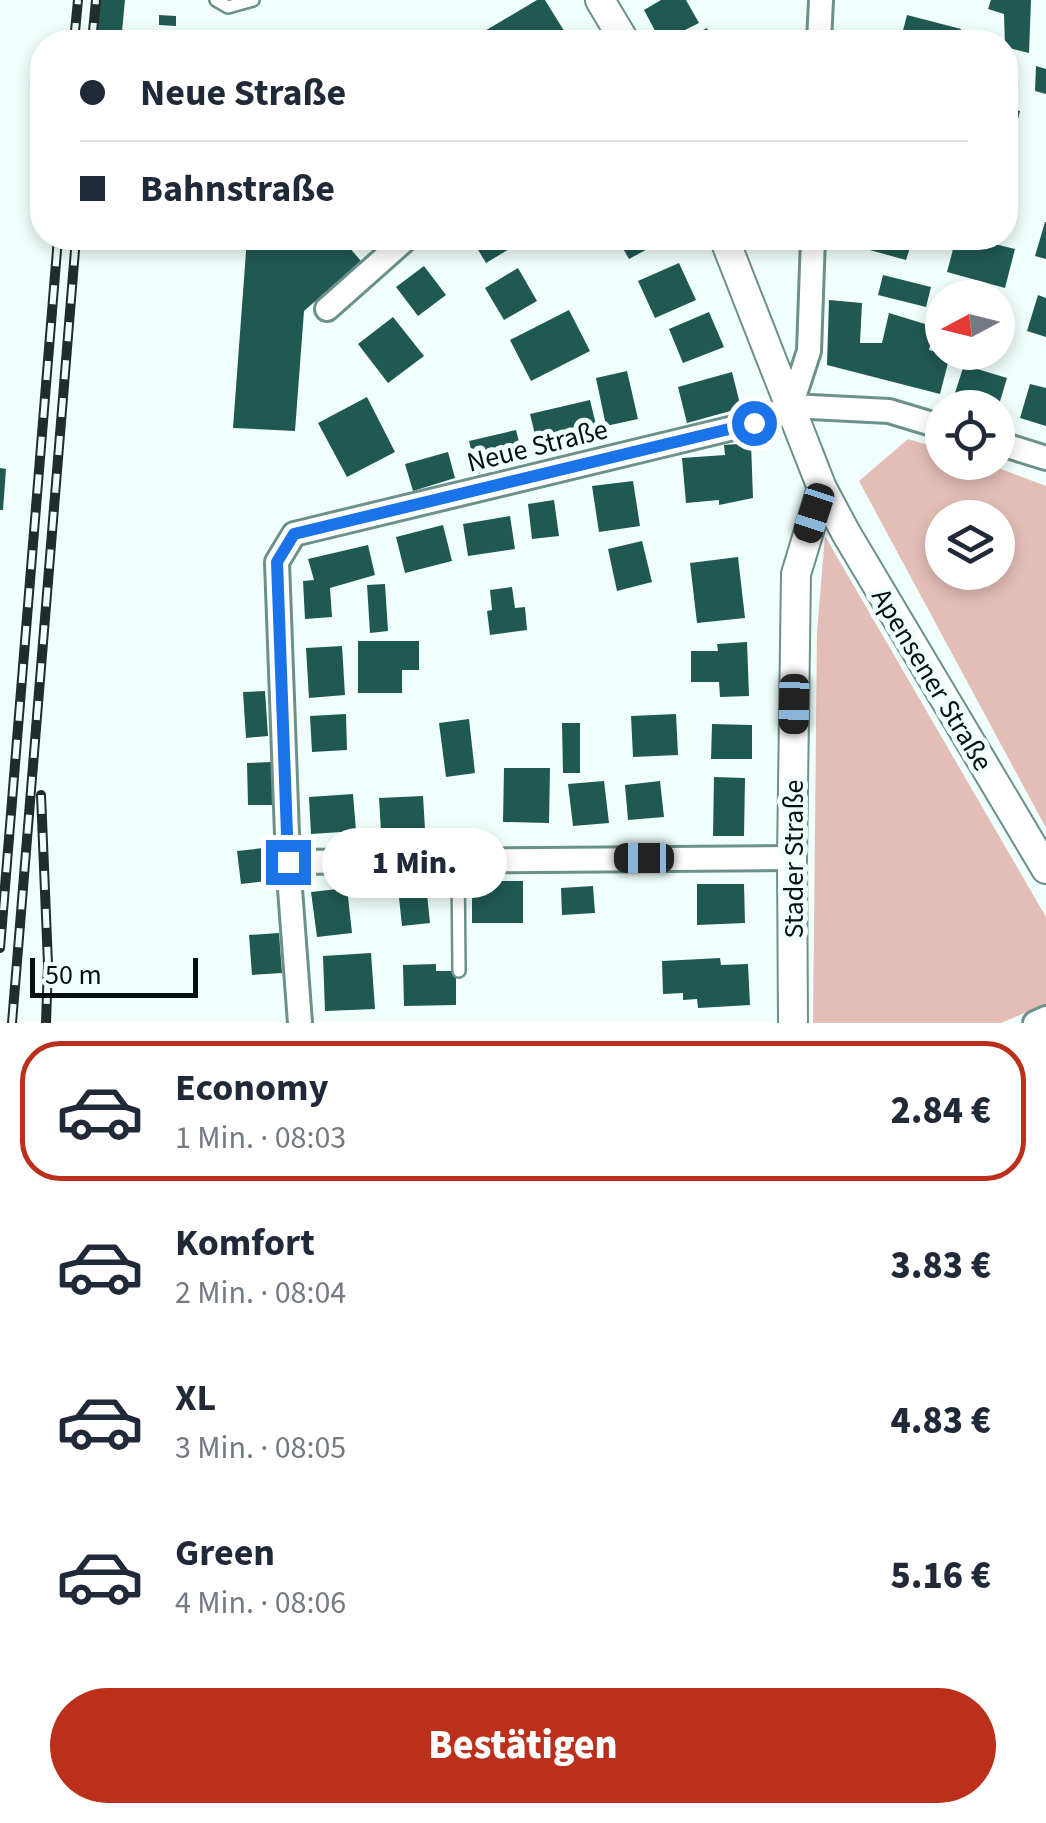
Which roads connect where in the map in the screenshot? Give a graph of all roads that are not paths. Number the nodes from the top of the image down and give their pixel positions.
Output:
1 (216, 0) edge
2 (253, 0) edge
3 (600, 0) edge
4 (820, 0) edge
5 (617, 30) edge
6 (820, 30) edge
7 (393, 250) edge
8 (729, 250) edge
9 (813, 250) edge
10 (326, 309) dead end
11 (791, 406) junction
12 (925, 422) edge
13 (1015, 449) edge
14 (1046, 458) edge
15 (822, 488) junction
16 (792, 858) junction
17 (458, 860) junction
18 (288, 862) junction
19 (1046, 869) edge
20 (459, 971) dead end
21 (1046, 1018) edge
22 (300, 1023) edge
23 (794, 1023) edge
24 (1035, 1023) edge

1 - 2 lane
3 - 5 street
4 - 6 street
7 - 10 street
8 - 11 street
9 - 11 street
11 - 12 street
11 - 15 street
11 - 18 street, Neue Straße
13 - 14 street
15 - 16 street, Stader Straße
15 - 19 street, Apensener Straße
16 - 17 street
16 - 23 street, Stader Straße
17 - 18 street
17 - 20 lane
18 - 22 street
21 - 24 street

